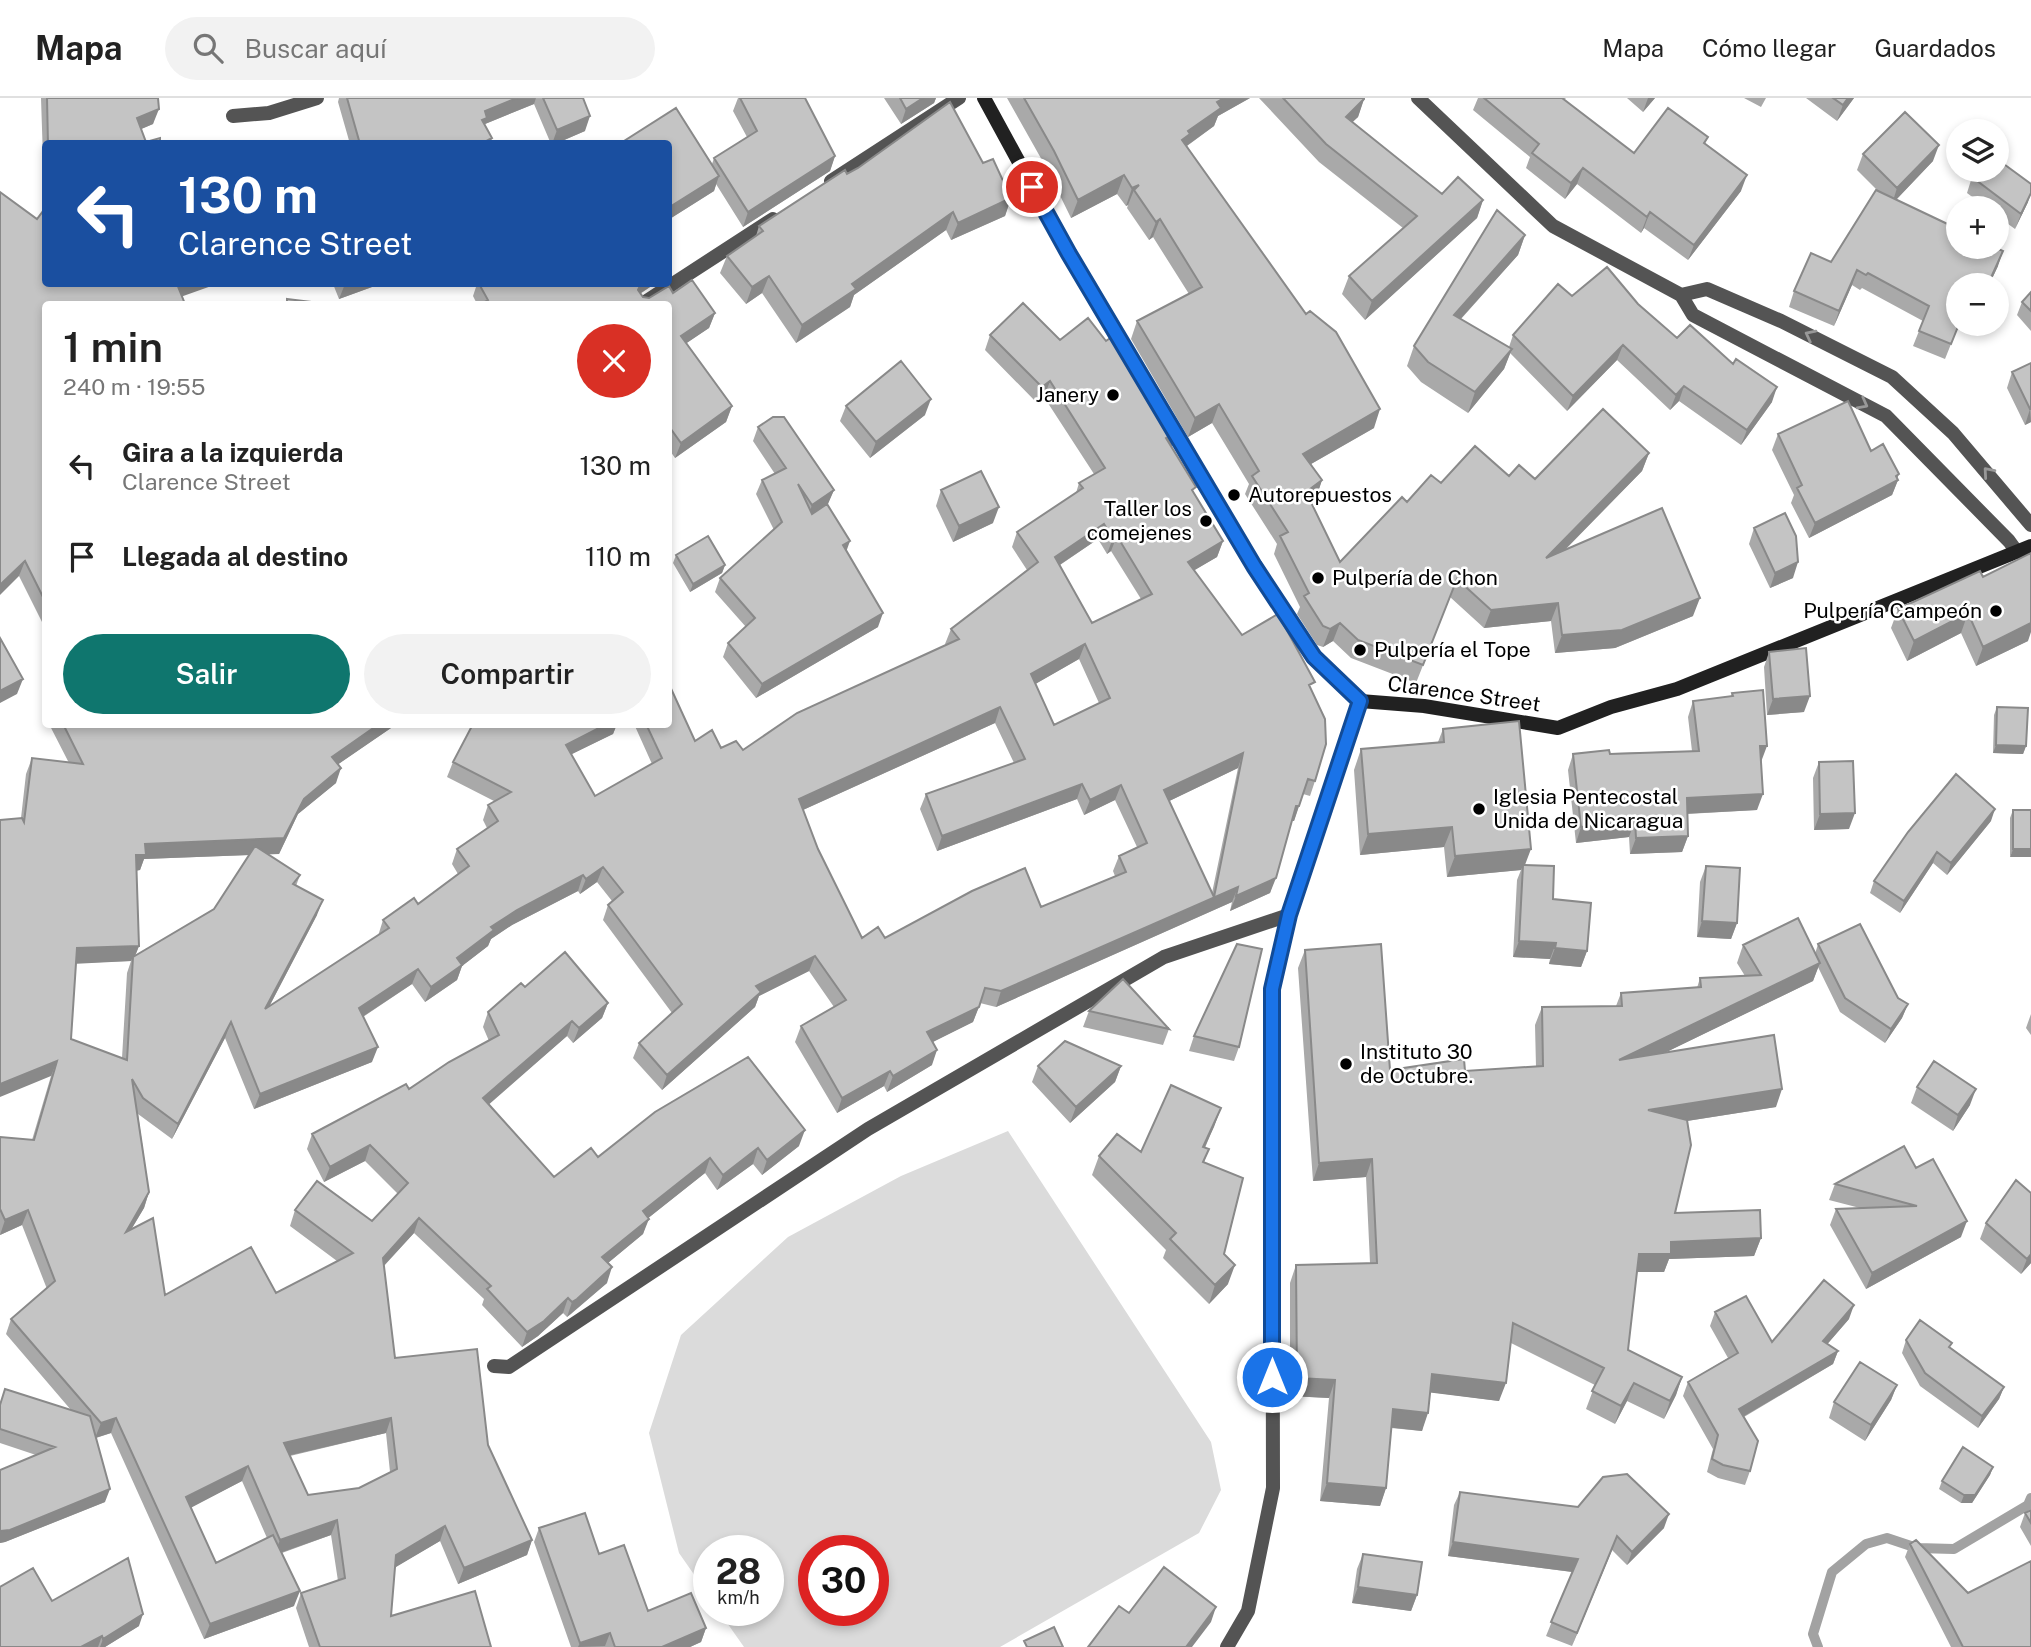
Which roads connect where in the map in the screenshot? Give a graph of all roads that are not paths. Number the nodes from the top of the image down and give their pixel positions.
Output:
1 (317, 98) edge
2 (959, 98) edge
3 (984, 98) edge
4 (1418, 98) edge
5 (233, 116) dead end
6 (821, 187) edge
7 (787, 210) edge
8 (672, 285) edge
9 (668, 287) edge
10 (1681, 295) junction
11 (647, 301) edge
12 (1132, 360) edge
13 (1160, 408) edge
14 (2031, 525) edge
15 (2024, 549) edge
16 (1360, 701) junction
17 (1289, 915) junction
18 (494, 1366) dead end
19 (1227, 1647) edge

1 - 5 street
2 - 6 street
3 - 12 street
4 - 10 street
7 - 8 street
9 - 11 street
14 -> 10 street
10 -> 15 street
13 - 16 street, Clarence Street
15 - 16 street, Clarence Street
16 - 17 street
17 - 18 street
17 - 19 street

